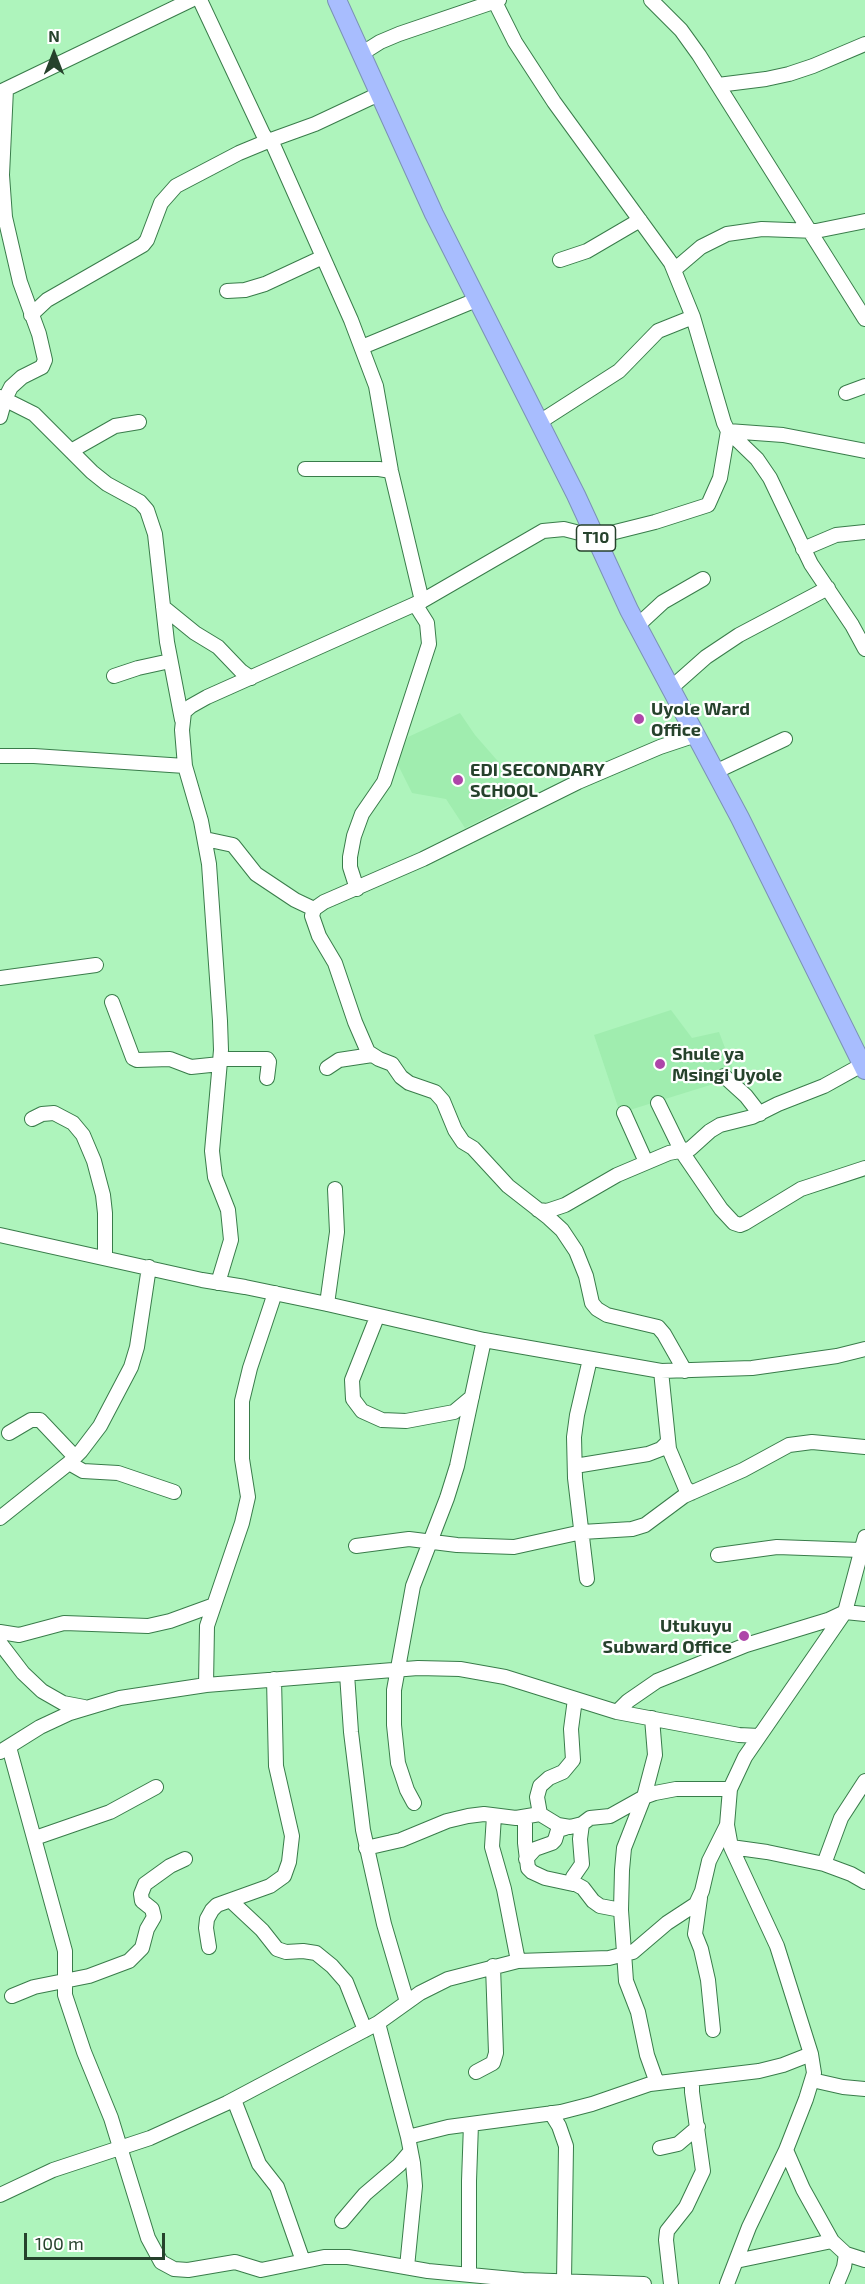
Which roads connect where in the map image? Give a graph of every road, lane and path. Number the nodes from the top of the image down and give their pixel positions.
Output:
1 (191, 0) edge
2 (200, 0) edge
3 (337, 0) edge
4 (651, 0) edge
5 (496, 1) edge
6 (865, 44) edge
7 (361, 54) junction
8 (718, 85) junction
9 (3, 90) edge
10 (379, 94) junction
11 (270, 140) junction
12 (640, 220) junction
13 (865, 221) edge
14 (808, 231) junction
15 (5, 243) edge
16 (323, 257) junction
17 (560, 260) dead end
18 (674, 270) junction
19 (227, 291) dead end
20 (476, 300) junction
21 (32, 315) junction
22 (693, 317) junction
23 (865, 319) edge
24 (362, 347) junction
25 (865, 386) edge
26 (846, 393) dead end
27 (2, 398) edge
28 (0, 417) edge
29 (139, 422) dead end
30 (538, 423) junction
31 (728, 431) junction
32 (71, 451) junction
33 (865, 451) edge
34 (305, 469) dead end
35 (392, 471) junction
36 (865, 532) edge
37 (595, 537) junction
38 (804, 549) junction
39 (703, 579) dead end
40 (828, 588) junction
41 (418, 602) junction
42 (163, 607) junction
43 (637, 626) junction
44 (865, 649) edge
45 (170, 661) junction
46 (114, 676) dead end
47 (251, 678) junction
48 (671, 688) junction
49 (182, 720) junction
50 (696, 735) junction
51 (785, 739) dead end
52 (0, 756) edge
53 (185, 766) junction
54 (715, 772) junction
55 (206, 839) junction
56 (357, 889) junction
57 (314, 909) junction
58 (96, 965) dead end
59 (0, 978) edge
60 (112, 1002) dead end
61 (372, 1055) junction
62 (220, 1061) junction
63 (864, 1067) edge
64 (327, 1068) dead end
65 (724, 1076) dead end
66 (267, 1078) dead end
67 (658, 1102) dead end
68 (624, 1113) dead end
69 (760, 1113) junction
70 (32, 1119) dead end
71 (682, 1152) junction
72 (646, 1162) junction
73 (865, 1168) edge
74 (334, 1189) dead end
75 (538, 1210) junction
76 (1, 1232) edge
77 (105, 1258) junction
78 (149, 1267) junction
79 (218, 1283) junction
80 (274, 1293) junction
81 (327, 1304) junction
82 (378, 1317) junction
83 (484, 1340) junction
84 (865, 1349) edge
85 (590, 1359) junction
86 (662, 1371) junction
87 (685, 1371) junction
88 (472, 1397) junction
89 (9, 1433) dead end
90 (668, 1442) junction
91 (865, 1447) edge
92 (72, 1460) junction
93 (575, 1466) junction
94 (174, 1492) dead end
95 (691, 1493) junction
96 (0, 1518) edge
97 (582, 1532) junction
98 (429, 1542) junction
99 (863, 1544) edge
100 (356, 1546) dead end
101 (718, 1555) dead end
102 (586, 1580) dead end
103 (214, 1605) junction
104 (845, 1612) junction
105 (865, 1614) edge
106 (0, 1632) edge
107 (0, 1643) edge
108 (400, 1669) junction
109 (347, 1674) junction
110 (274, 1679) junction
111 (206, 1685) junction
112 (575, 1699) junction
113 (87, 1707) junction
114 (617, 1712) junction
115 (652, 1718) junction
116 (759, 1736) junction
117 (5, 1750) edge
118 (865, 1781) edge
119 (156, 1787) dead end
120 (730, 1789) junction
121 (644, 1797) junction
122 (414, 1803) dead end
123 (540, 1814) junction
124 (494, 1816) junction
125 (525, 1818) junction
126 (582, 1824) junction
127 (727, 1825) junction
128 (565, 1828) junction
129 (36, 1838) junction
130 (731, 1847) junction
131 (366, 1848) junction
132 (185, 1859) dead end
133 (526, 1859) junction
134 (824, 1864) junction
135 (865, 1882) edge
136 (573, 1884) junction
137 (700, 1898) junction
138 (231, 1901) junction
139 (621, 1910) junction
140 (209, 1947) dead end
141 (624, 1956) junction
142 (518, 1961) junction
143 (493, 1966) junction
144 (64, 1983) junction
145 (12, 1996) dead end
146 (407, 2002) junction
147 (378, 2023) junction
148 (365, 2030) junction
149 (713, 2030) dead end
150 (811, 2054) junction
151 (476, 2072) dead end
152 (692, 2079) junction
153 (812, 2080) junction
154 (657, 2083) junction
155 (865, 2089) edge
156 (234, 2100) junction
157 (551, 2113) junction
158 (471, 2124) junction
159 (698, 2127) junction
160 (408, 2137) junction
161 (121, 2146) junction
162 (660, 2148) dead end
163 (786, 2150) junction
164 (410, 2152) junction
165 (0, 2195) edge
166 (342, 2221) dead end
167 (832, 2241) junction
168 (846, 2254) junction
169 (865, 2260) edge
170 (303, 2261) junction
171 (736, 2261) junction
172 (407, 2267) junction
173 (469, 2275) junction
174 (564, 2281) junction
175 (644, 2284) edge
176 (671, 2284) edge
177 (727, 2284) edge
178 (837, 2284) edge

1 - 9 street
2 - 11 street
3 - 7 highway, T10
4 - 8 street
5 - 7 street
5 - 12 street
6 - 8 street
7 - 10 highway, T10
8 - 14 street
9 - 15 street
10 - 11 street
10 - 20 highway, T10
11 - 16 street
11 - 21 street
12 - 17 street
12 - 18 street
13 - 14 street
14 - 18 street
14 - 23 street
15 - 21 street
16 - 19 street
16 - 24 street
18 - 22 street
20 - 24 street
20 - 30 highway, T10
21 - 27 street
22 - 30 street
22 - 31 street
24 - 35 street
25 - 26 street
27 - 28 street
27 - 32 street
29 - 32 street
30 - 37 highway, T10
31 - 33 street
31 - 37 street
31 - 38 street
32 - 42 street
34 - 35 street
35 - 41 street
36 - 38 street
37 - 41 street
37 - 43 highway, T10
38 - 40 street
39 - 43 street
40 - 44 street
40 - 48 street
41 - 47 street
41 - 56 street
42 - 45 street
42 - 47 street
43 - 48 highway, T10
45 - 46 street
45 - 49 street
47 - 49 street
48 - 50 highway, T10
49 - 53 street
50 - 54 highway, T10
50 - 56 street
51 - 54 street
52 - 53 street
53 - 55 street
54 - 63 highway, T10
55 - 57 street
55 - 62 street
56 - 57 street
57 - 61 street
58 - 59 street
60 - 62 street
61 - 64 street
61 - 75 street
62 - 66 street
62 - 79 street
63 - 69 street
65 - 69 street
67 - 71 street
68 - 72 street
69 - 71 street
70 - 77 street
71 - 72 street
71 - 73 street
72 - 75 street
74 - 81 street
75 - 87 street
76 - 77 street
77 - 78 street
78 - 79 street
78 - 92 street
79 - 80 street
80 - 81 street
80 - 103 street
81 - 82 street
82 - 83 street
82 - 88 street
83 - 85 street
83 - 88 street
84 - 87 street
85 - 86 street
85 - 93 street
86 - 87 street
86 - 90 street
88 - 98 street
89 - 92 street
90 - 93 street
90 - 95 street
91 - 95 street
92 - 94 street
92 - 96 street
93 - 97 street
95 - 97 street
97 - 98 street
97 - 102 street
98 - 100 street
98 - 108 street
99 - 101 street
99 - 104 street
103 - 106 street
103 - 111 street
104 - 105 street
104 - 114 street
104 - 116 street
107 - 113 street
108 - 109 street
108 - 112 street
108 - 122 street
109 - 110 street
109 - 131 street
110 - 111 street
110 - 138 street
111 - 113 street
112 - 114 street
112 - 123 street
113 - 117 street
114 - 115 street
115 - 116 street
115 - 121 street
116 - 120 street
117 - 129 street
118 - 134 street
119 - 129 street
120 - 121 street
120 - 127 street
121 - 126 street
121 - 139 street
123 - 125 street
123 - 128 street
124 - 125 street
124 - 131 street
124 - 142 street
125 - 133 street
126 - 128 street
126 - 136 street
127 - 130 street
127 - 137 street
128 - 133 street
129 - 144 street
130 - 134 street
130 - 150 street
131 - 146 street
132 - 144 street
133 - 136 street
134 - 135 street
136 - 139 street
137 - 141 street
137 - 149 street
138 - 140 street
138 - 148 street
139 - 141 street
141 - 142 street
141 - 154 street
142 - 143 street
143 - 146 street
143 - 151 street
144 - 145 street
144 - 161 street
146 - 147 street
147 - 148 street
147 - 160 street
148 - 156 street
150 - 152 street
150 - 153 street
152 - 154 street
152 - 159 street
153 - 155 street
153 - 163 street
154 - 157 street
156 - 161 street
156 - 170 street
157 - 158 street
157 - 174 street
158 - 160 street
158 - 173 street
159 - 162 street
159 - 176 street
160 - 164 street
161 - 165 street
161 - 170 street
163 - 167 street
163 - 171 street
164 - 166 street
164 - 172 street
167 - 168 street
167 - 171 street
168 - 169 street
168 - 178 street
170 - 172 street
171 - 177 street
172 - 173 street
173 - 174 street
174 - 175 street

